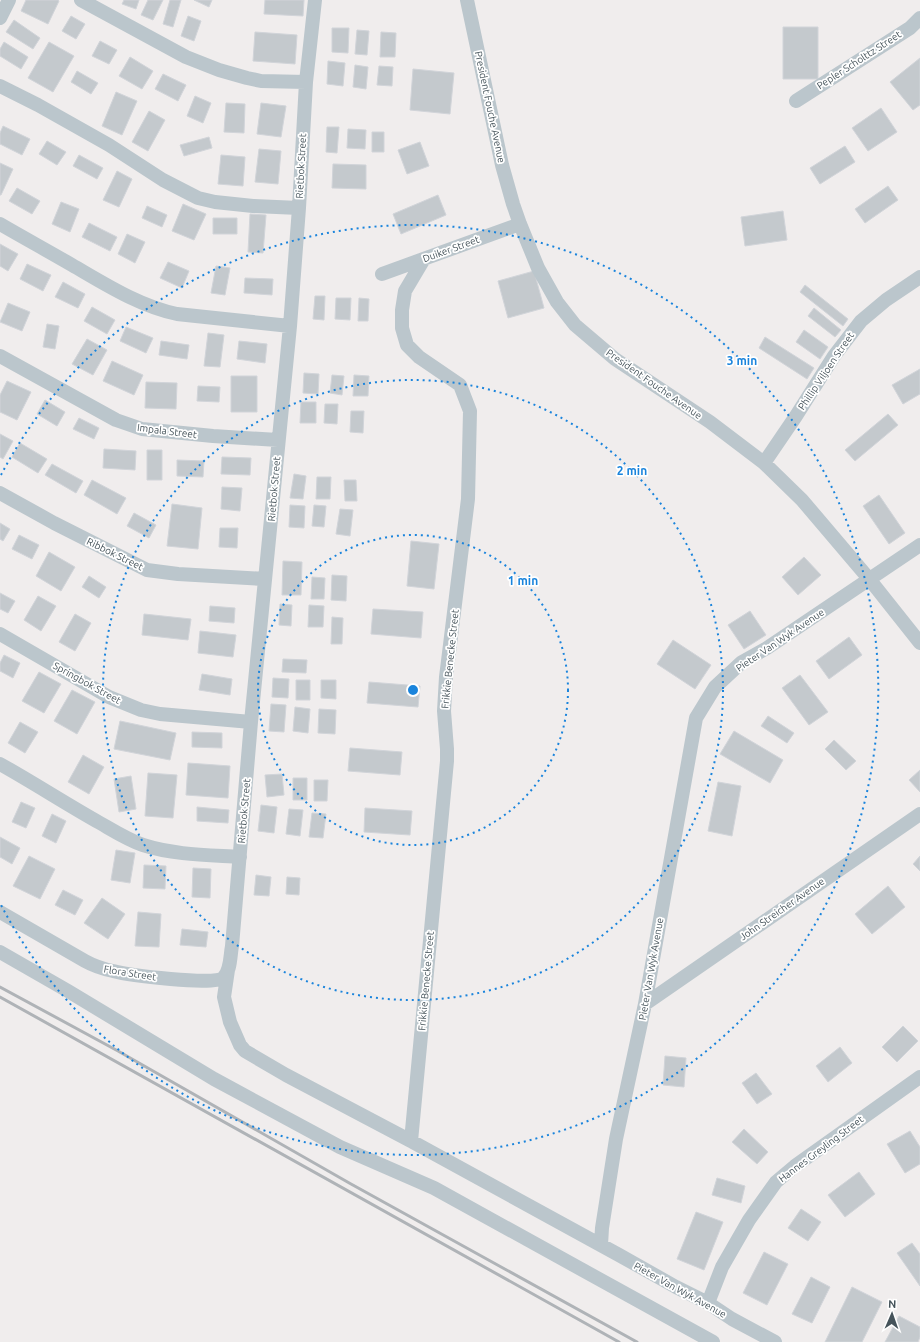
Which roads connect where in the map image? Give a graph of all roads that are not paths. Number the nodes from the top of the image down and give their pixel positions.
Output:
1 (9, 0) edge
2 (82, 0) edge
3 (315, 0) edge
4 (467, 0) edge
5 (0, 18) edge
6 (920, 18) edge
7 (306, 82) junction
8 (0, 86) edge
9 (796, 100) dead end
10 (299, 208) junction
11 (0, 224) edge
12 (520, 224) junction
13 (424, 259) junction
14 (382, 274) dead end
15 (920, 277) edge
16 (290, 326) junction
17 (0, 356) edge
18 (278, 440) junction
19 (764, 463) junction
20 (0, 493) edge
21 (920, 545) edge
22 (265, 579) junction
23 (870, 580) junction
24 (0, 634) edge
25 (920, 643) edge
26 (251, 722) junction
27 (0, 764) edge
28 (920, 814) edge
29 (240, 857) junction
30 (0, 912) edge
31 (0, 952) edge
32 (227, 973) junction
33 (645, 1004) junction
34 (920, 1077) edge
35 (411, 1141) junction
36 (601, 1245) junction
37 (708, 1303) junction
38 (713, 1342) edge
39 (775, 1342) edge

1 - 5 street
2 - 7 street
3 - 7 street, Rietbok Street
4 - 12 street, President Fouche Avenue
6 - 9 street, Pepler Scholttz Street
7 - 10 street, Rietbok Street
8 - 10 street
10 - 16 street, Rietbok Street
11 - 16 street
12 - 13 street, Duiker Street
12 - 19 street, President Fouche Avenue
13 - 14 street, Duiker Street
13 - 35 street, Frikkie Benecke Street
15 - 19 street, Phillip Viljoen Street
16 - 18 street, Rietbok Street
17 - 18 street, Impala Street
18 - 22 street, Rietbok Street
19 - 23 street, President Fouche Avenue
20 - 22 street, Ribbok Street
21 - 23 street, Pieter Van Wyk Avenue
22 - 26 street, Rietbok Street
23 - 25 street, President Fouche Avenue
23 - 33 street, Pieter Van Wyk Avenue
24 - 26 street, Springbok Street
26 - 29 street, Rietbok Street
27 - 29 street
28 - 33 street, John Streicher Avenue
29 - 32 street, Rietbok Street
30 - 32 street, Flora Street
31 - 38 street
32 - 35 street, Rietbok Street
33 - 36 street, Pieter Van Wyk Avenue
34 - 37 street, Hannes Greyling Street
35 - 36 street, Rietbok Street
36 - 37 street, Pieter Van Wyk Avenue
37 - 39 street, Pieter Van Wyk Avenue

